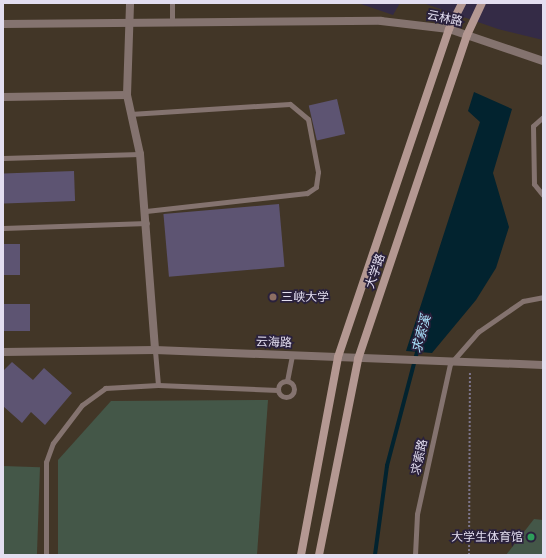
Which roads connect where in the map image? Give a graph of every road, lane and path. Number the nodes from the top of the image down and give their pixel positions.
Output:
1 (130, 3) edge
2 (172, 3) edge
3 (462, 3) edge
4 (482, 3) edge
5 (172, 21) junction
6 (130, 22) junction
7 (3, 24) edge
8 (449, 30) junction
9 (467, 35) junction
10 (543, 61) edge
11 (127, 95) junction
12 (3, 97) edge
13 (130, 114) junction
14 (543, 117) edge
15 (140, 154) junction
16 (3, 158) edge
17 (543, 194) edge
18 (146, 211) junction
19 (147, 223) junction
20 (3, 228) edge
21 (543, 297) edge
22 (155, 350) junction
23 (3, 352) edge
24 (292, 354) junction
25 (338, 357) junction
26 (358, 359) junction
27 (450, 364) junction
28 (470, 364) junction
29 (543, 365) edge
30 (287, 381) junction
31 (158, 385) junction
32 (278, 390) junction
33 (46, 555) edge
34 (301, 555) edge
35 (319, 555) edge
36 (414, 555) edge
37 (469, 555) edge

1 - 6 street
2 - 5 lane
3 - 8 main road, 大学路
4 - 9 main road, 大学路
5 - 6 street, 云林路
5 - 8 street, 云林路
6 - 7 street, 云林路
6 - 11 street
8 - 9 street, 云林路
8 - 25 main road, 大学路
9 - 10 street, 云林路
9 - 26 main road, 大学路
11 - 12 street
11 - 13 street
13 - 15 street
13 - 18 lane
14 - 17 lane
15 - 16 lane
15 - 18 street
18 - 19 street
19 - 20 lane
19 - 22 street
21 - 27 lane
22 - 23 street, 云海路
22 - 24 street, 云海路
22 - 31 lane
24 - 25 street, 云海路
24 - 30 lane
25 - 26 street, 云海路
25 - 34 main road, 大学路
26 - 27 street, 云海路
26 - 35 main road, 大学路
27 - 28 street, 云海路
27 - 36 lane, 求索路
28 - 29 street, 云海路
28 - 37 path
30 - 32 lane
30 - 32 lane
31 - 32 lane
31 - 33 lane

